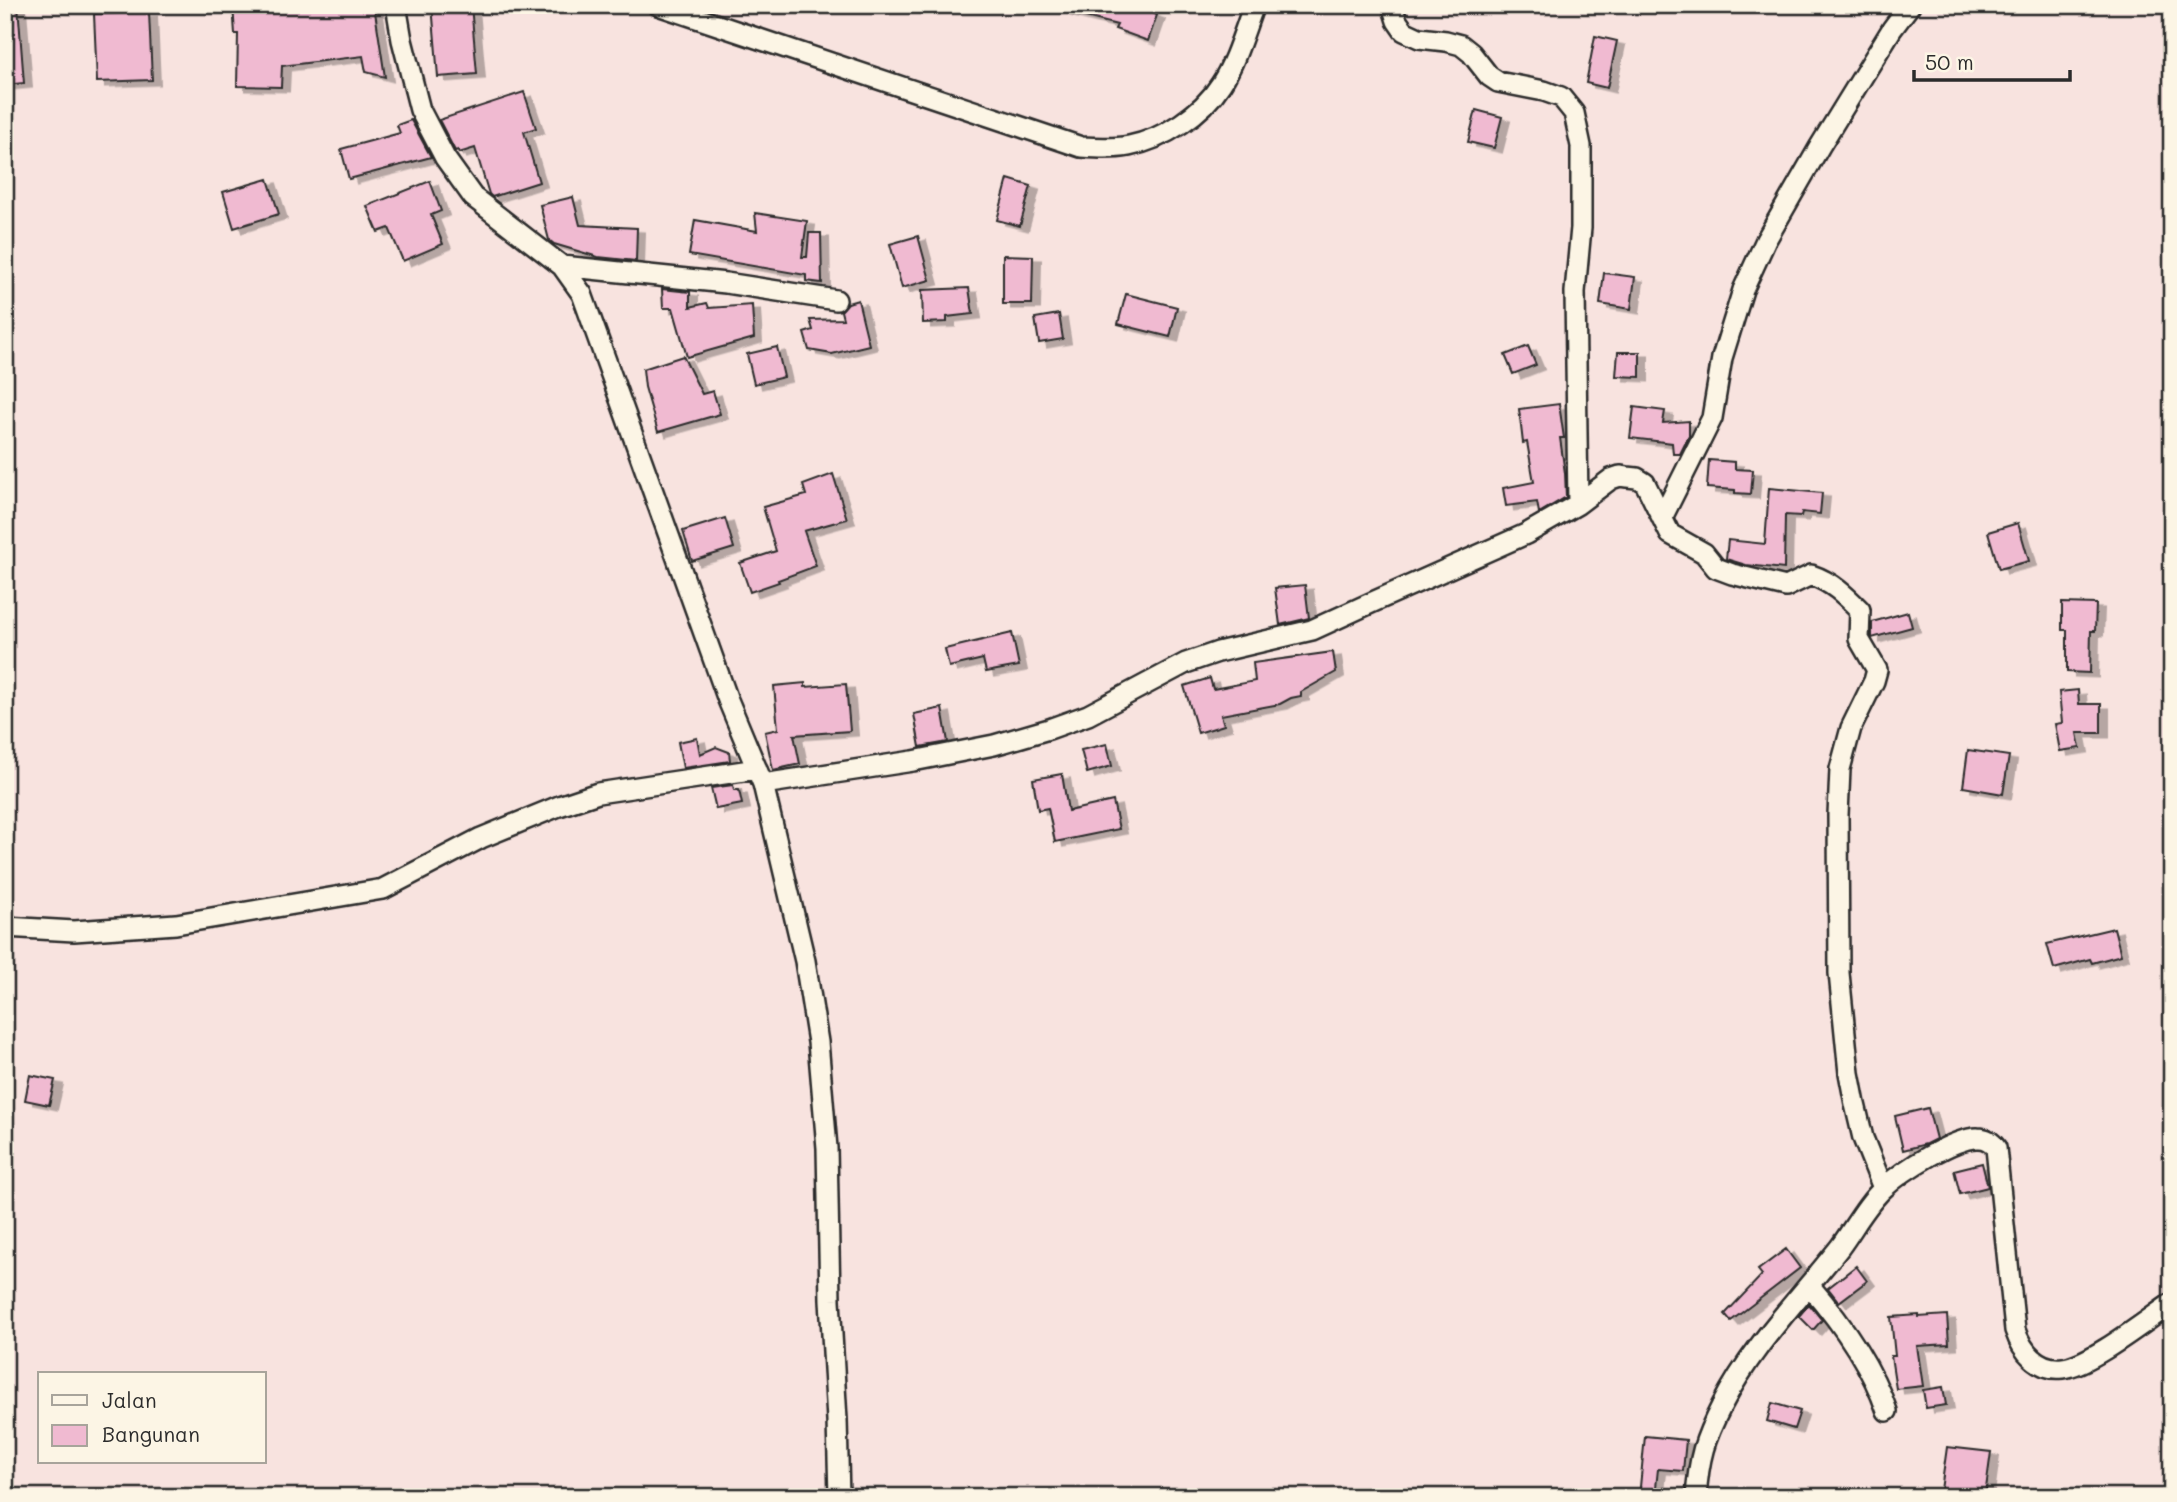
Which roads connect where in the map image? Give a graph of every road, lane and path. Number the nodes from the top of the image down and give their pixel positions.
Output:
1 (396, 5) edge
2 (658, 5) edge
3 (1254, 5) edge
4 (1392, 5) edge
5 (1910, 5) edge
6 (562, 266) junction
7 (836, 299) dead end
8 (1578, 504) junction
9 (1662, 518) junction
10 (760, 776) junction
11 (5, 928) edge
12 (1883, 1188) junction
13 (1809, 1285) junction
14 (2172, 1303) edge
15 (1887, 1411) dead end
16 (839, 1497) edge
17 (1696, 1497) edge

1 - 6 street
2 - 3 street
4 - 8 street
5 - 9 street
6 - 7 street
6 - 10 street
8 - 9 street
8 - 10 street
9 - 12 street
10 - 11 street
10 - 16 street
12 - 13 street
12 - 14 street
13 - 15 street
13 - 17 street

